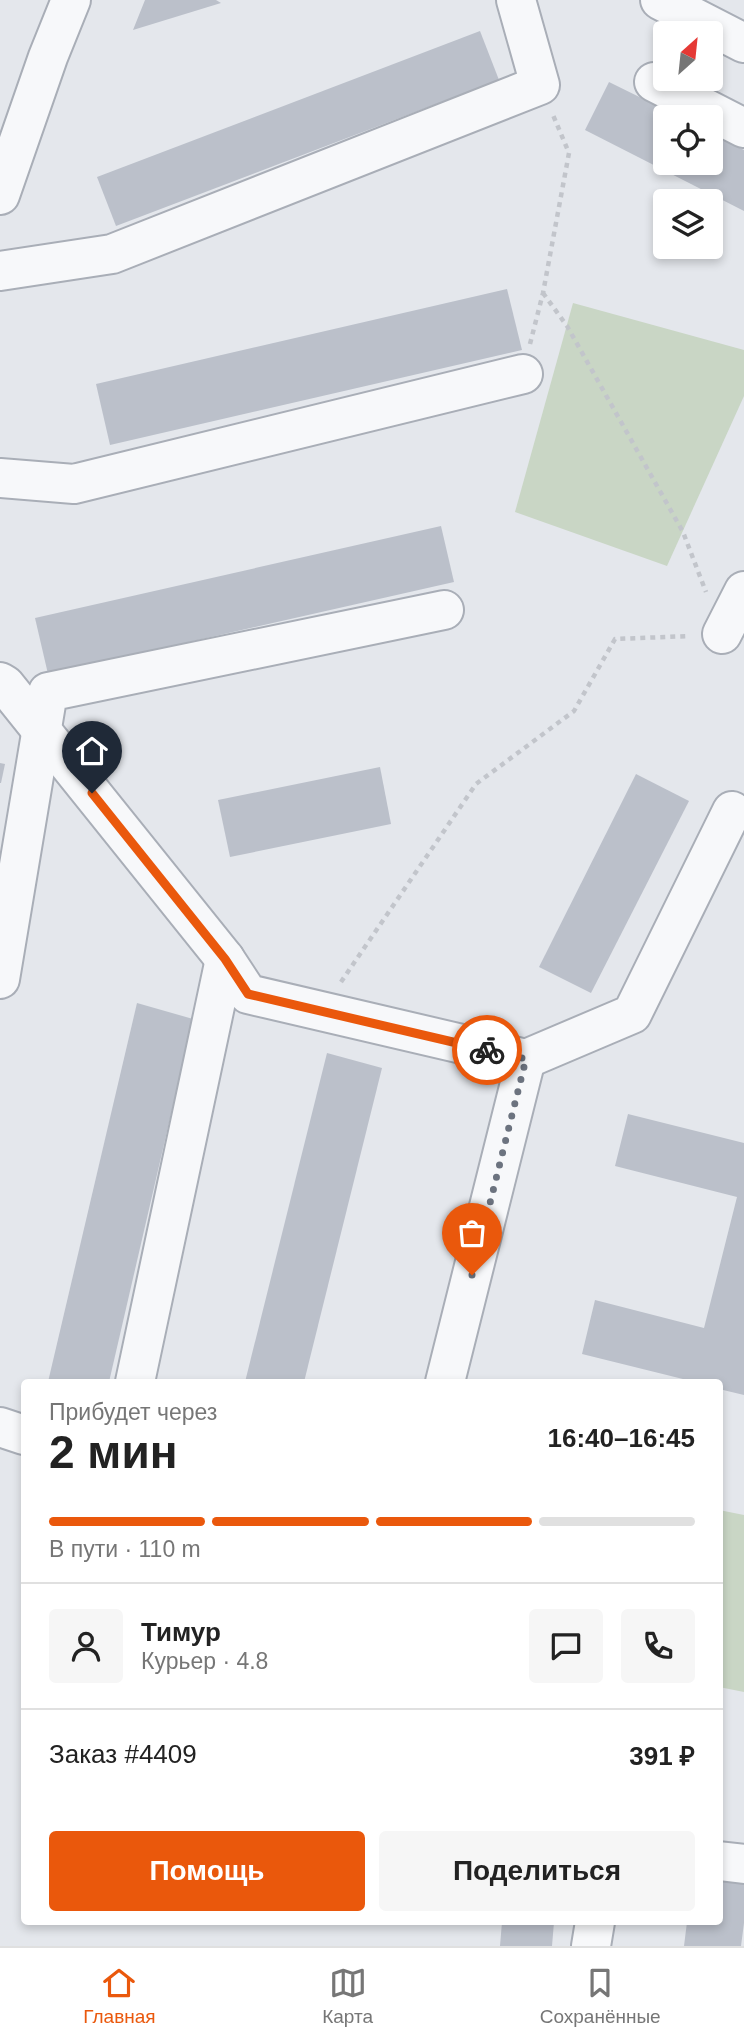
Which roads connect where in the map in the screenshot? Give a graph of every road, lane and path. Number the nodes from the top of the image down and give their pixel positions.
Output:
1 (71, 0) edge
2 (516, 0) edge
3 (660, 0) edge
4 (744, 43) edge
5 (540, 85) junction
6 (672, 91) edge
7 (744, 128) edge
8 (0, 195) edge
9 (0, 271) edge
10 (543, 293) junction
11 (523, 374) joint
12 (0, 478) edge
13 (744, 591) edge
14 (444, 610) dead end
15 (722, 634) junction
16 (0, 682) edge
17 (42, 732) junction
18 (732, 811) dead end
19 (225, 959) junction
20 (0, 979) edge
21 (321, 1011) junction
22 (526, 1059) junction
23 (136, 1379) edge
24 (446, 1379) edge
25 (0, 1427) edge
26 (21, 1434) edge
27 (723, 1861) edge
28 (744, 1864) edge
29 (595, 1925) edge
30 (591, 1946) edge

1 - 8 street
2 - 5 street
3 - 4 street
5 - 9 street
5 - 10 path
6 - 7 street
10 - 11 path
10 - 15 path
11 - 12 street
13 - 15 street
14 - 17 street
15 - 21 path
16 - 17 street
17 - 19 street
17 - 20 street
18 - 22 street
19 - 21 street
19 - 23 street
21 - 22 street
22 - 24 street
25 - 26 street
27 - 28 street
29 - 30 street

